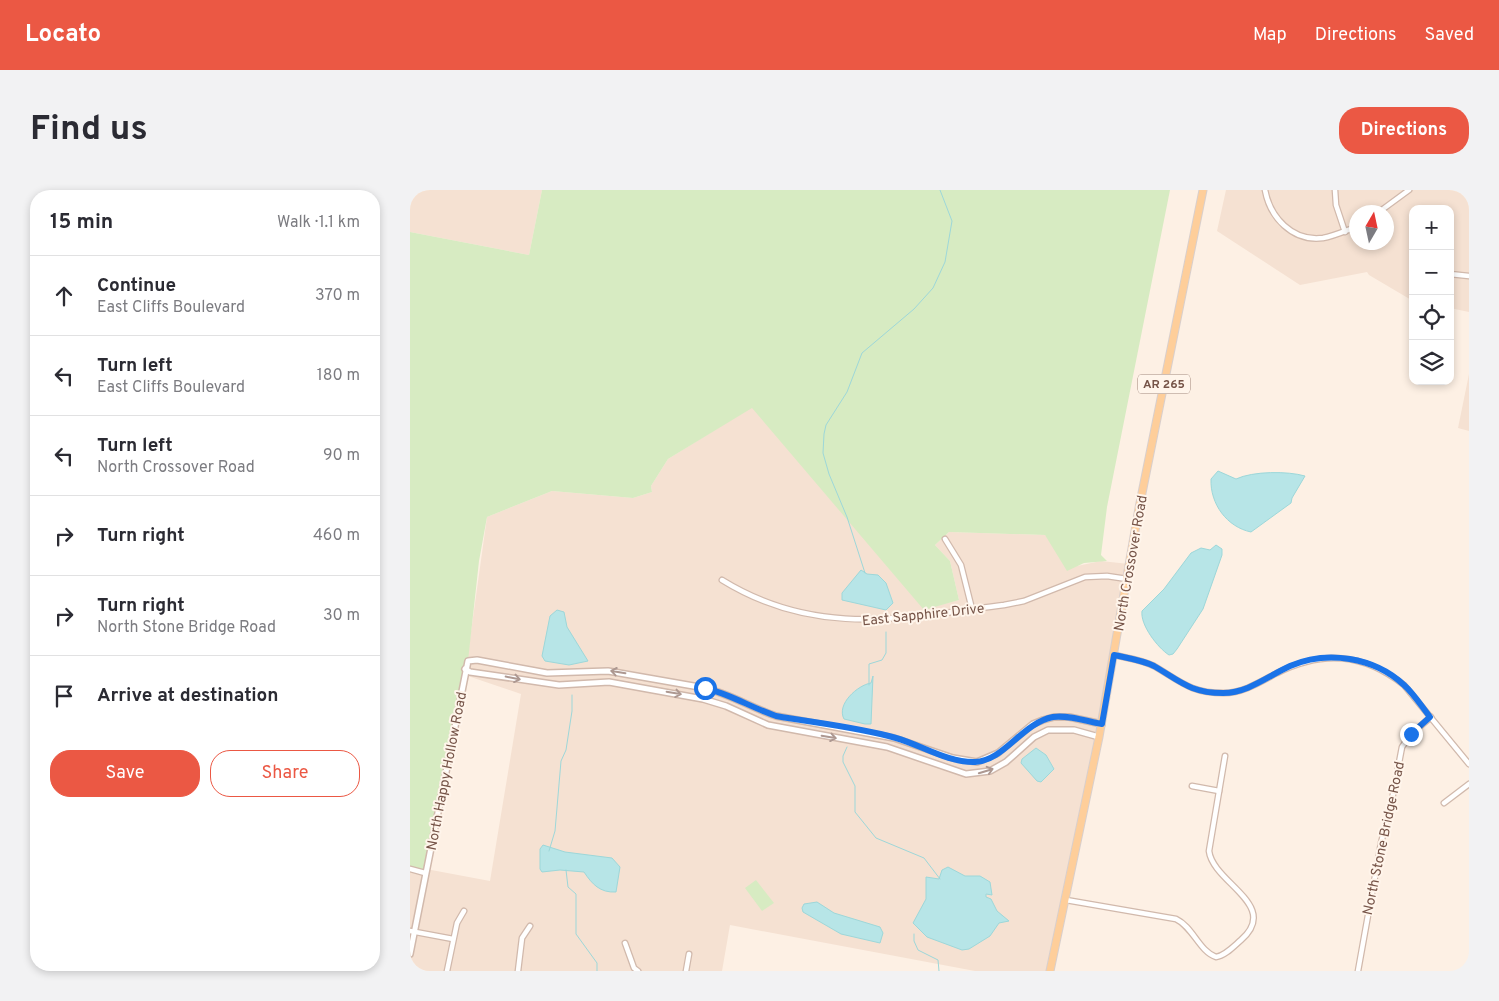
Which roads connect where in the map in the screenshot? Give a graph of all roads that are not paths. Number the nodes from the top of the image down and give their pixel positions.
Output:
1 (1203, 190) edge
2 (1265, 190) edge
3 (1335, 190) edge
4 (1409, 190) edge
5 (1389, 205) edge
6 (1349, 230) edge
7 (1345, 232) junction
8 (1454, 274) edge
9 (1469, 276) edge
10 (944, 539) dead end
11 (1127, 579) junction
12 (722, 580) dead end
13 (972, 609) junction
14 (1114, 655) junction
15 (465, 669) junction
16 (547, 673) junction
17 (546, 684) junction
18 (1430, 717) junction
19 (1102, 724) junction
20 (1100, 736) junction
21 (1225, 756) dead end
22 (1469, 764) edge
23 (1469, 784) edge
24 (1192, 786) dead end
25 (1219, 791) junction
26 (1444, 803) dead end
27 (410, 870) edge
28 (425, 874) junction
29 (1066, 900) junction
30 (464, 911) dead end
31 (530, 926) dead end
32 (412, 931) edge
33 (453, 939) junction
34 (625, 943) dead end
35 (410, 954) edge
36 (689, 954) dead end
37 (1051, 969) edge
38 (447, 971) edge
39 (518, 971) edge
40 (638, 971) edge
41 (686, 971) edge
42 (1358, 971) edge

1 - 11 main road, North Crossover Road / AR 265
2 - 7 street
3 - 7 street
4 - 5 street
6 - 7 street
8 - 9 street
10 - 13 street
11 - 13 street, East Sapphire Drive
11 - 14 main road, North Crossover Road / AR 265
12 - 13 street, East Sapphire Drive
14 - 18 street
14 - 19 main road, North Crossover Road / AR 265
15 - 16 street
15 -> 17 street
15 - 28 street, North Happy Hollow Road
16 - 17 street
19 -> 16 street
17 -> 20 street
18 - 22 street
18 - 42 street, North Stone Bridge Road
19 - 20 main road, North Crossover Road / AR 265
20 - 29 main road, North Crossover Road / AR 265
21 - 25 street
23 - 26 street
24 - 25 street
25 - 29 street
27 - 28 street
28 - 32 street, North Happy Hollow Road
29 - 37 main road, North Crossover Road / AR 265
30 - 33 street
31 - 39 street
32 - 33 street
32 - 35 street, North Happy Hollow Road
33 - 38 street
34 - 40 street
36 - 41 street

